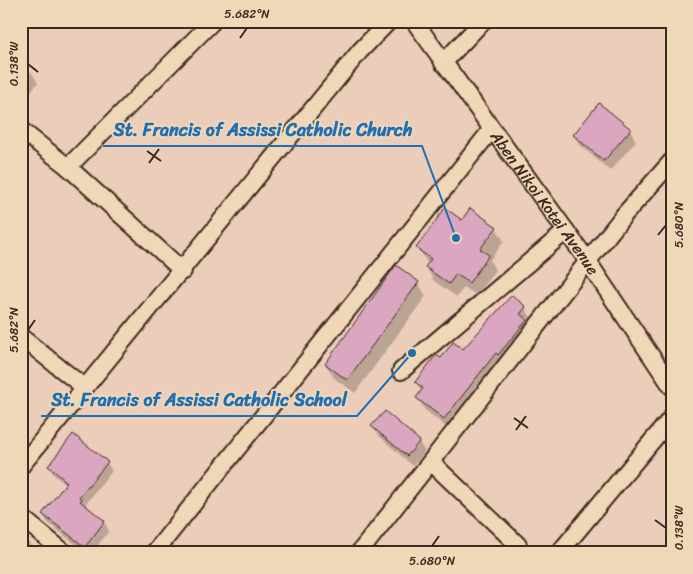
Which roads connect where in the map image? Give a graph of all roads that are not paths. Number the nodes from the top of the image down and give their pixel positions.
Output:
1 (213, 21) edge
2 (389, 21) edge
3 (414, 21) edge
4 (483, 21) edge
5 (443, 63) junction
6 (492, 129) junction
7 (21, 130) edge
8 (672, 161) edge
9 (68, 167) junction
10 (566, 231) junction
11 (588, 263) junction
12 (183, 271) junction
13 (21, 337) edge
14 (401, 371) dead end
15 (672, 387) edge
16 (85, 388) junction
17 (672, 417) edge
18 (431, 462) junction
19 (21, 466) edge
20 (21, 517) edge
21 (518, 545) dead end
22 (65, 553) edge
23 (154, 553) edge
24 (359, 553) edge
25 (559, 553) edge

1 - 9 street
2 - 12 street
3 - 5 street, Aben Nikoi Kotei Avenue
4 - 5 street
5 - 6 street, Aben Nikoi Kotei Avenue
6 - 10 street, Aben Nikoi Kotei Avenue
6 - 23 street
7 - 9 street
8 - 11 street
9 - 12 street
10 - 11 street, Aben Nikoi Kotei Avenue
10 - 14 street
11 - 15 street, Aben Nikoi Kotei Avenue
11 - 18 street
12 - 16 street
13 - 16 street
16 - 19 street
17 - 25 street
18 - 21 street
18 - 24 street
20 - 22 street

